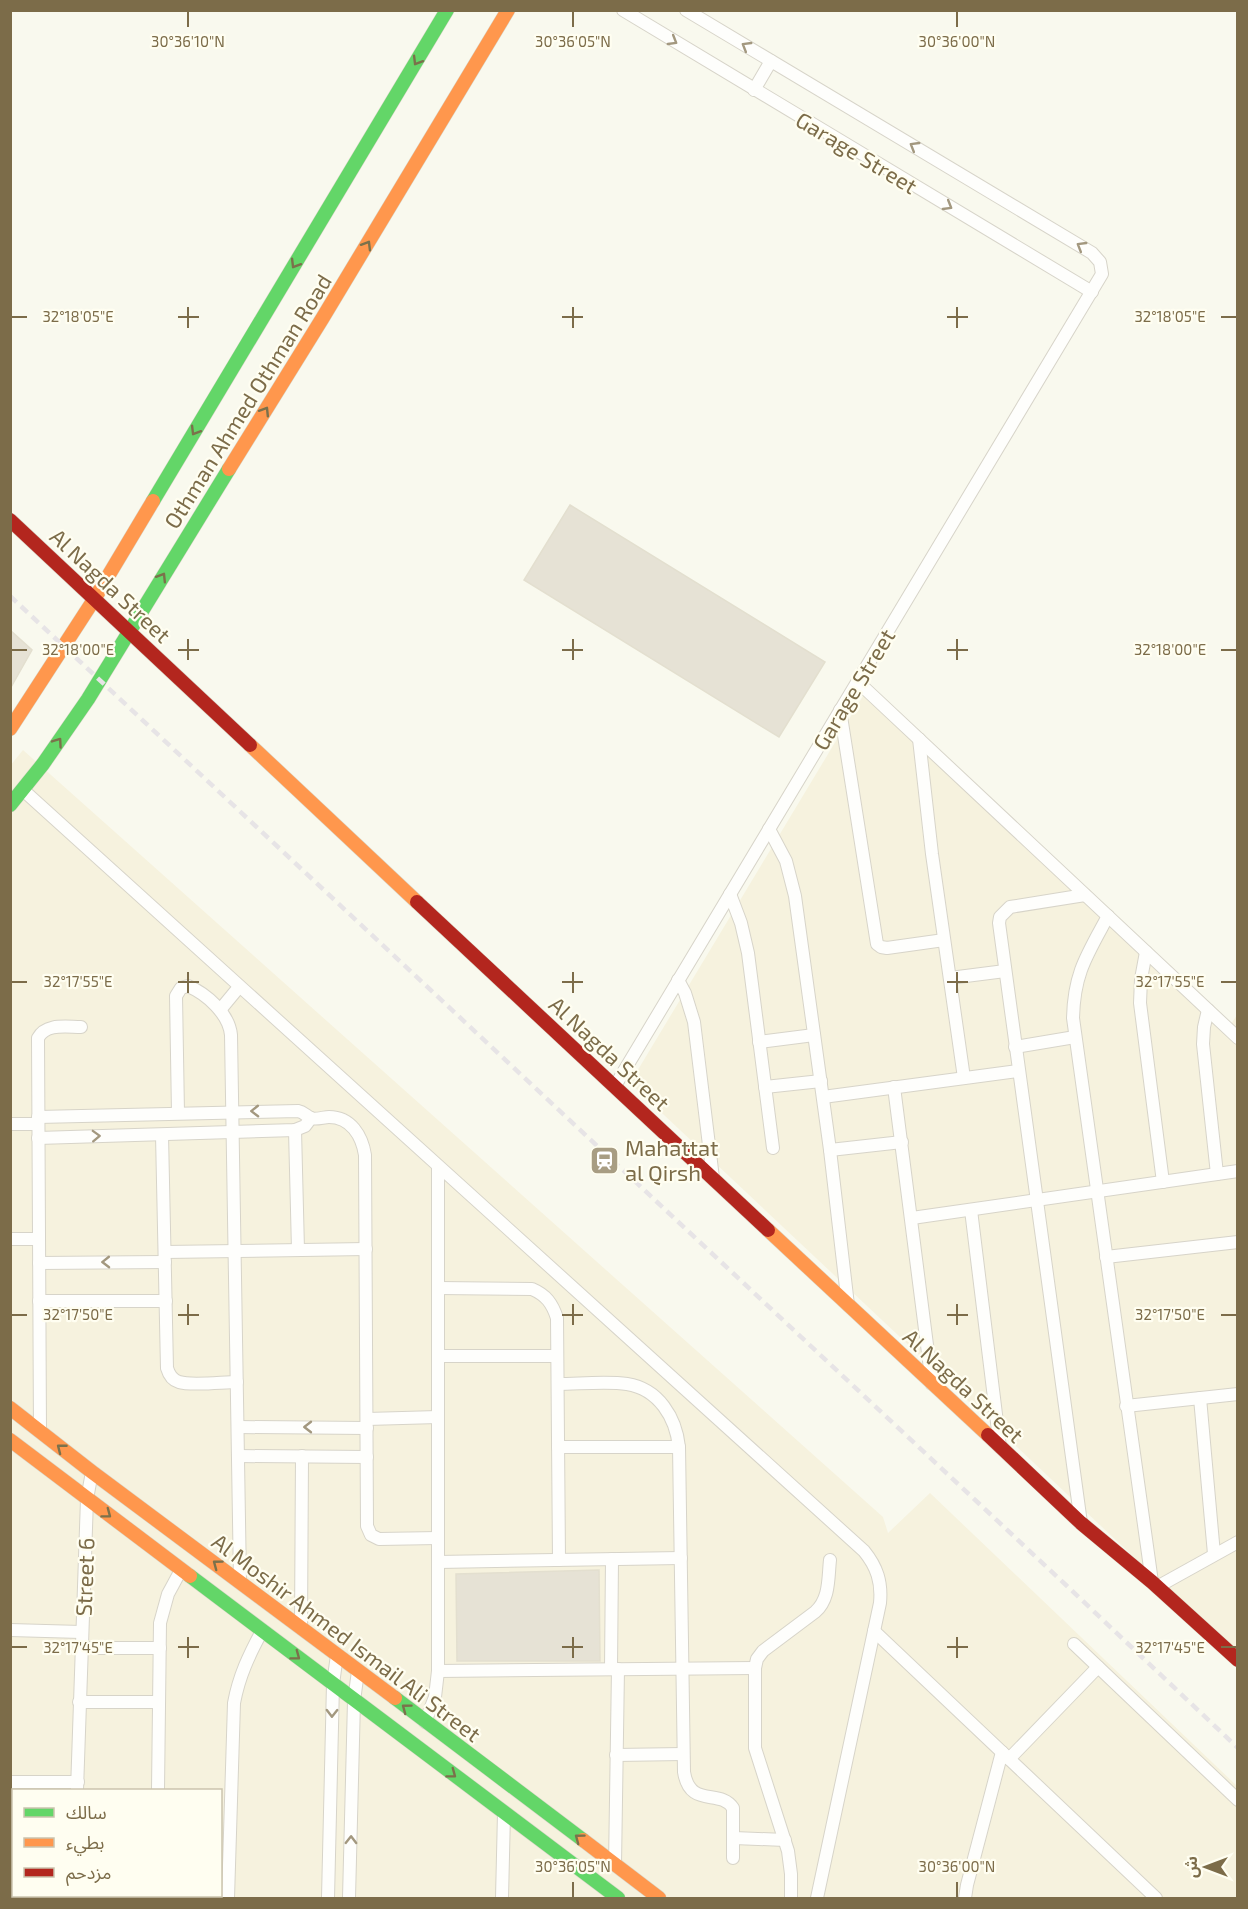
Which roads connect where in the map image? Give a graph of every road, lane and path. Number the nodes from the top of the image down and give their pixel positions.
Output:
1 (447, 10) edge
2 (507, 10) edge
3 (623, 10) edge
4 (686, 10) edge
5 (771, 61) junction
6 (754, 90) junction
7 (1092, 292) junction
8 (10, 520) edge
9 (95, 598) junction
10 (128, 631) junction
11 (858, 682) junction
12 (840, 710) junction
13 (10, 729) edge
14 (919, 739) junction
15 (17, 787) edge
16 (10, 805) edge
17 (769, 829) junction
18 (730, 894) junction
19 (1085, 895) junction
20 (1108, 916) junction
21 (944, 940) junction
22 (1146, 952) junction
23 (1005, 971) junction
24 (950, 978) junction
25 (678, 980) junction
26 (239, 987) junction
27 (220, 1010) junction
28 (1208, 1010) junction
29 (81, 1027) dead end
30 (814, 1035) junction
31 (1075, 1037) junction
32 (1238, 1038) edge
33 (759, 1042) junction
34 (1015, 1047) junction
35 (1018, 1071) junction
36 (964, 1078) junction
37 (820, 1081) junction
38 (615, 1086) junction
39 (765, 1087) junction
40 (894, 1087) junction
41 (823, 1097) junction
42 (233, 1112) junction
43 (178, 1113) junction
44 (311, 1118) junction
45 (38, 1120) junction
46 (10, 1124) edge
47 (295, 1130) junction
48 (233, 1132) junction
49 (162, 1134) junction
50 (38, 1138) junction
51 (902, 1142) junction
52 (773, 1148) dead end
53 (830, 1150) junction
54 (438, 1167) junction
55 (1238, 1171) edge
56 (1217, 1174) junction
57 (712, 1178) junction
58 (1164, 1182) junction
59 (1097, 1192) junction
60 (1036, 1200) junction
61 (971, 1210) junction
62 (912, 1218) junction
63 (10, 1239) edge
64 (39, 1239) junction
65 (1238, 1242) edge
66 (298, 1250) junction
67 (366, 1250) junction
68 (235, 1251) junction
69 (165, 1257) junction
70 (1106, 1257) junction
71 (39, 1263) junction
72 (438, 1288) junction
73 (39, 1301) junction
74 (166, 1301) junction
75 (848, 1305) junction
76 (438, 1356) junction
77 (557, 1356) junction
78 (237, 1382) junction
79 (558, 1384) junction
80 (932, 1384) junction
81 (1238, 1394) edge
82 (1200, 1398) junction
83 (1126, 1406) junction
84 (10, 1408) edge
85 (438, 1417) junction
86 (366, 1423) junction
87 (238, 1427) junction
88 (40, 1431) junction
89 (10, 1440) edge
90 (558, 1447) junction
91 (679, 1447) junction
92 (1000, 1447) junction
93 (238, 1456) junction
94 (302, 1456) junction
95 (367, 1457) junction
96 (92, 1472) junction
97 (87, 1499) junction
98 (1081, 1523) junction
99 (438, 1538) junction
100 (1238, 1542) edge
101 (1214, 1554) junction
102 (681, 1558) junction
103 (612, 1559) junction
104 (559, 1560) junction
105 (830, 1560) dead end
106 (438, 1562) junction
107 (181, 1570) junction
108 (240, 1581) junction
109 (1155, 1585) junction
110 (301, 1627) junction
111 (10, 1630) edge
112 (262, 1631) junction
113 (874, 1631) junction
114 (81, 1632) junction
115 (1074, 1644) dead end
116 (81, 1648) junction
117 (160, 1648) junction
118 (337, 1655) junction
119 (1238, 1660) edge
120 (1098, 1667) junction
121 (755, 1668) junction
122 (682, 1669) junction
123 (614, 1670) junction
124 (358, 1671) junction
125 (438, 1671) junction
126 (333, 1684) junction
127 (354, 1701) junction
128 (80, 1702) junction
129 (159, 1702) junction
130 (426, 1722) junction
131 (684, 1754) junction
132 (616, 1755) junction
133 (1005, 1755) junction
134 (10, 1782) edge
135 (77, 1786) edge
136 (158, 1789) edge
137 (1238, 1800) edge
138 (504, 1813) junction
139 (734, 1838) junction
140 (785, 1840) junction
141 (225, 1851) edge
142 (733, 1858) dead end
143 (615, 1865) junction
144 (616, 1898) edge
145 (228, 1899) edge
146 (328, 1899) edge
147 (349, 1899) edge
148 (502, 1899) edge
149 (659, 1899) edge
150 (791, 1899) edge
151 (818, 1899) edge
152 (965, 1899) edge
153 (1156, 1899) edge

1 -> 9 main road, Othman Ahmed Othman Road
10 -> 2 main road, Othman Ahmed Othman Road
3 -> 6 street, Garage Street
5 -> 4 street, Garage Street
5 - 6 street
7 -> 5 street, Garage Street
6 -> 7 street, Garage Street
7 - 11 street, Garage Street
8 - 9 main road, Al Nagda Street
9 - 10 main road, Al Nagda Street
9 - 13 main road, Othman Ahmed Othman Road
15 -> 10 main road, Othman Ahmed Othman Road
10 - 38 main road, Al Nagda Street
11 - 12 street, Garage Street
11 - 14 street
12 - 17 street, Garage Street
12 - 21 street
14 - 19 street
14 - 21 street
15 - 16 main road, Othman Ahmed Othman Road
15 - 26 street
17 - 18 street, Garage Street
17 - 30 street
18 - 25 street, Garage Street
18 - 33 street
19 - 20 street
19 - 23 street
20 - 22 street
20 - 31 street
21 - 24 street
22 - 28 street
22 - 58 street
23 - 24 street
23 - 34 street
24 - 36 street
25 - 38 street, Garage Street
25 - 57 street
26 - 27 street
26 - 54 street
27 - 42 street
27 - 43 street
28 - 32 street
28 - 56 street
29 - 45 street
30 - 33 street
30 - 37 street
31 - 34 street
31 - 59 street
33 - 39 street
34 - 35 street
35 - 36 street
35 - 60 street
36 - 40 street
37 - 39 street
37 - 41 street
38 - 57 main road, Al Nagda Street
39 - 52 street
40 - 41 street
40 - 51 street
41 - 53 street
42 - 43 street
44 -> 42 street
42 - 48 street
43 - 45 street
44 - 47 street
44 - 67 street
45 - 46 street
45 - 50 street
47 - 48 street
47 - 66 street
48 - 49 street
48 - 68 street
50 -> 49 street
49 - 69 street
50 - 64 street
51 - 53 street
51 - 62 street
53 - 75 street
54 - 72 street
54 - 113 street
55 - 56 street
56 - 58 street
57 - 75 main road, Al Nagda Street
58 - 59 street
59 - 60 street
59 - 70 street
60 - 61 street
60 - 98 street
61 - 62 street
61 - 92 street
62 - 80 street
63 - 64 street
64 - 71 street
65 - 70 street
66 - 67 street
66 - 68 street
67 - 86 street
68 - 69 street
68 - 78 street
69 -> 71 street
69 - 74 street
70 - 83 street
71 - 73 street
72 - 76 street
72 - 77 street
73 - 74 street
73 - 88 street
74 - 78 street
75 - 80 main road, Al Nagda Street
76 - 77 street
76 - 85 street
77 - 79 street
78 - 87 street
79 - 90 street
79 - 91 street
80 - 92 main road, Al Nagda Street
81 - 82 street
82 - 83 street
82 - 101 street
83 - 109 street
84 - 88 main road, Al Moshir Ahmed Ismail Ali Street
85 - 86 street
85 - 99 street
86 -> 87 street
86 - 95 street
87 - 93 street
96 -> 88 main road, Al Moshir Ahmed Ismail Ali Street
89 - 97 main road, Al Moshir Ahmed Ismail Ali Street
90 - 91 street
90 - 104 street
91 - 102 street
92 - 98 main road, Al Nagda Street
93 - 94 street
93 - 108 street
94 - 95 street
94 - 110 street
95 - 99 street
96 - 97 street, Street 6
108 -> 96 main road, Al Moshir Ahmed Ismail Ali Street
97 -> 107 main road, Al Moshir Ahmed Ismail Ali Street
97 - 114 street, Street 6
98 - 109 main road, Al Nagda Street
99 - 106 street
100 - 101 street
101 - 109 street
102 - 103 street
102 - 122 street
103 - 104 street
103 - 123 street
104 - 106 street
105 - 121 street
106 - 125 street
107 - 112 main road, Al Moshir Ahmed Ismail Ali Street
107 - 117 street
108 - 110 main road, Al Moshir Ahmed Ismail Ali Street
109 - 119 main road, Al Nagda Street
110 - 118 main road, Al Moshir Ahmed Ismail Ali Street
111 - 114 street
112 -> 126 main road, Al Moshir Ahmed Ismail Ali Street
112 - 141 street
113 - 133 street
113 - 151 street
114 - 116 street, Street 6
115 - 120 street
116 - 117 street
116 - 128 street, Street 6
117 - 129 street
118 - 124 main road, Al Moshir Ahmed Ismail Ali Street
118 - 126 street
120 - 133 street
120 - 137 street
121 - 122 street
121 - 140 street
122 - 123 street
122 - 131 street
123 - 125 street
123 - 132 street
124 - 127 street
130 -> 124 main road, Al Moshir Ahmed Ismail Ali Street
125 - 130 street
126 - 127 main road, Al Moshir Ahmed Ismail Ali Street
126 -> 146 street
127 -> 138 main road, Al Moshir Ahmed Ismail Ali Street
147 -> 127 street
128 - 129 street
128 - 135 street, Street 6
129 - 136 street
143 -> 130 main road, Al Moshir Ahmed Ismail Ali Street
131 - 132 street
131 - 139 street
132 - 143 street
133 - 152 street
133 - 153 street
134 - 135 street
138 - 144 main road, Al Moshir Ahmed Ismail Ali Street
138 - 148 street
139 - 140 street
139 - 142 street
140 - 150 street
141 - 145 street
143 - 149 main road, Al Moshir Ahmed Ismail Ali Street

